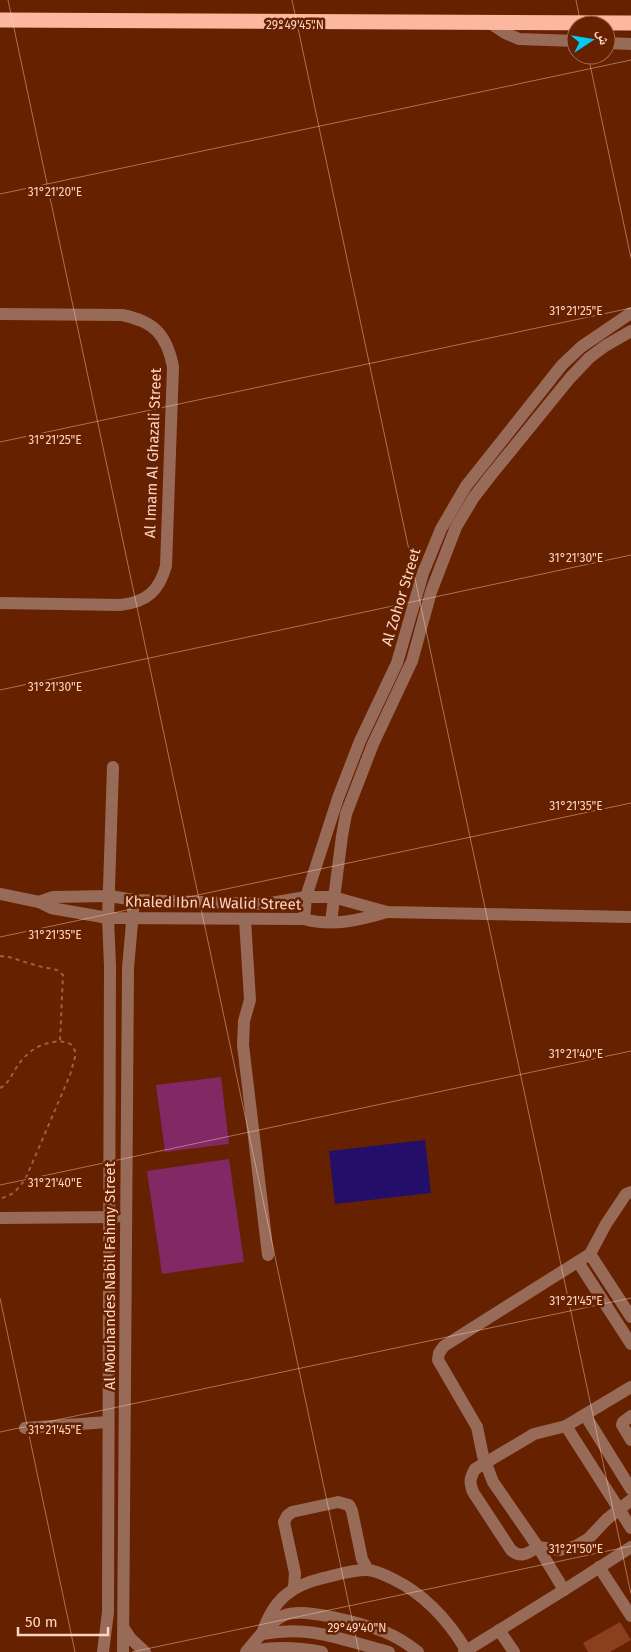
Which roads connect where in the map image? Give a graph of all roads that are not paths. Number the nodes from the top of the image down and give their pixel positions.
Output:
1 (0, 20) edge
2 (490, 23) junction
3 (631, 24) edge
4 (566, 41) edge
5 (616, 43) edge
6 (631, 44) edge
7 (631, 313) edge
8 (0, 314) edge
9 (631, 331) edge
10 (0, 603) edge
11 (114, 767) dead end
12 (0, 894) edge
13 (110, 896) junction
14 (306, 897) junction
15 (333, 897) junction
16 (134, 900) junction
17 (39, 902) junction
18 (387, 912) junction
19 (631, 916) edge
20 (108, 918) junction
21 (133, 918) junction
22 (304, 919) junction
23 (245, 920) junction
24 (331, 922) junction
25 (631, 1192) edge
26 (109, 1217) junction
27 (126, 1217) junction
28 (0, 1218) edge
29 (590, 1254) junction
30 (268, 1255) dead end
31 (578, 1262) junction
32 (631, 1317) edge
33 (631, 1344) edge
34 (631, 1387) edge
35 (585, 1415) junction
36 (631, 1416) edge
37 (108, 1422) junction
38 (566, 1426) junction
39 (25, 1428) dead end
40 (631, 1440) edge
41 (485, 1463) junction
42 (631, 1489) edge
43 (631, 1500) edge
44 (618, 1509) junction
45 (631, 1528) edge
46 (631, 1546) edge
47 (538, 1547) junction
48 (599, 1567) junction
49 (368, 1570) junction
50 (294, 1588) junction
51 (564, 1590) junction
52 (631, 1616) edge
53 (125, 1630) junction
54 (499, 1630) junction
55 (262, 1634) junction
56 (465, 1651) edge
57 (103, 1652) edge
58 (124, 1652) edge
59 (145, 1652) edge
60 (247, 1652) edge
61 (322, 1652) edge
62 (389, 1652) edge
63 (418, 1652) edge
64 (514, 1652) edge

1 - 2 highway
2 - 3 highway
2 - 4 street
5 - 6 street
7 - 14 street, Al Zohor Street
8 - 10 street, Al Imam Al Ghazali Street
9 - 15 street, Al Zohor Street
11 - 13 street, Al Mouhandes Nabil Fahmy Street
12 - 17 street, Khaled Ibn Al Walid Street
13 - 16 street, Khaled Ibn Al Walid Street
13 - 17 street, Khaled Ibn Al Walid Street
13 - 20 street, Al Mouhandes Nabil Fahmy Street
14 - 15 street, Khaled Ibn Al Walid Street
14 - 16 street, Khaled Ibn Al Walid Street
14 - 22 street, Al Zohor Street
15 - 18 street, Khaled Ibn Al Walid Street
15 - 24 street, Al Zohor Street
16 - 21 street, Al Mouhandes Nabil Fahmy Street
17 - 20 street, Khaled Ibn Al Walid Street
18 - 19 street, Khaled Ibn Al Walid Street
18 - 24 street, Khaled Ibn Al Walid Street
20 - 21 street, Khaled Ibn Al Walid Street
20 - 26 street, Al Mouhandes Nabil Fahmy Street
21 - 23 street, Khaled Ibn Al Walid Street
21 - 27 street, Al Mouhandes Nabil Fahmy Street
22 - 23 street, Khaled Ibn Al Walid Street
22 - 24 street, Khaled Ibn Al Walid Street
23 - 30 street
25 - 29 street
26 - 27 street
26 - 28 street
26 - 37 street, Al Mouhandes Nabil Fahmy Street
27 - 53 street, Al Mouhandes Nabil Fahmy Street
29 - 31 street
29 - 32 street
31 - 33 street
31 - 41 street
34 - 35 street
35 - 38 street
35 - 42 street
36 - 40 street
37 - 39 street
37 - 57 street, Al Mouhandes Nabil Fahmy Street
38 - 41 street
38 - 44 street
41 - 47 street
41 - 47 street
43 - 44 street
44 - 45 street
44 - 47 street
46 - 48 street
47 - 51 street
48 - 51 street
48 - 52 street
49 - 50 street
49 - 50 street
49 - 56 street
50 - 55 street
51 - 54 street
53 - 58 street, Al Mouhandes Nabil Fahmy Street
53 - 59 street
54 - 56 street
54 - 64 street
55 - 60 street
55 - 62 street
55 - 63 street
60 - 61 street

